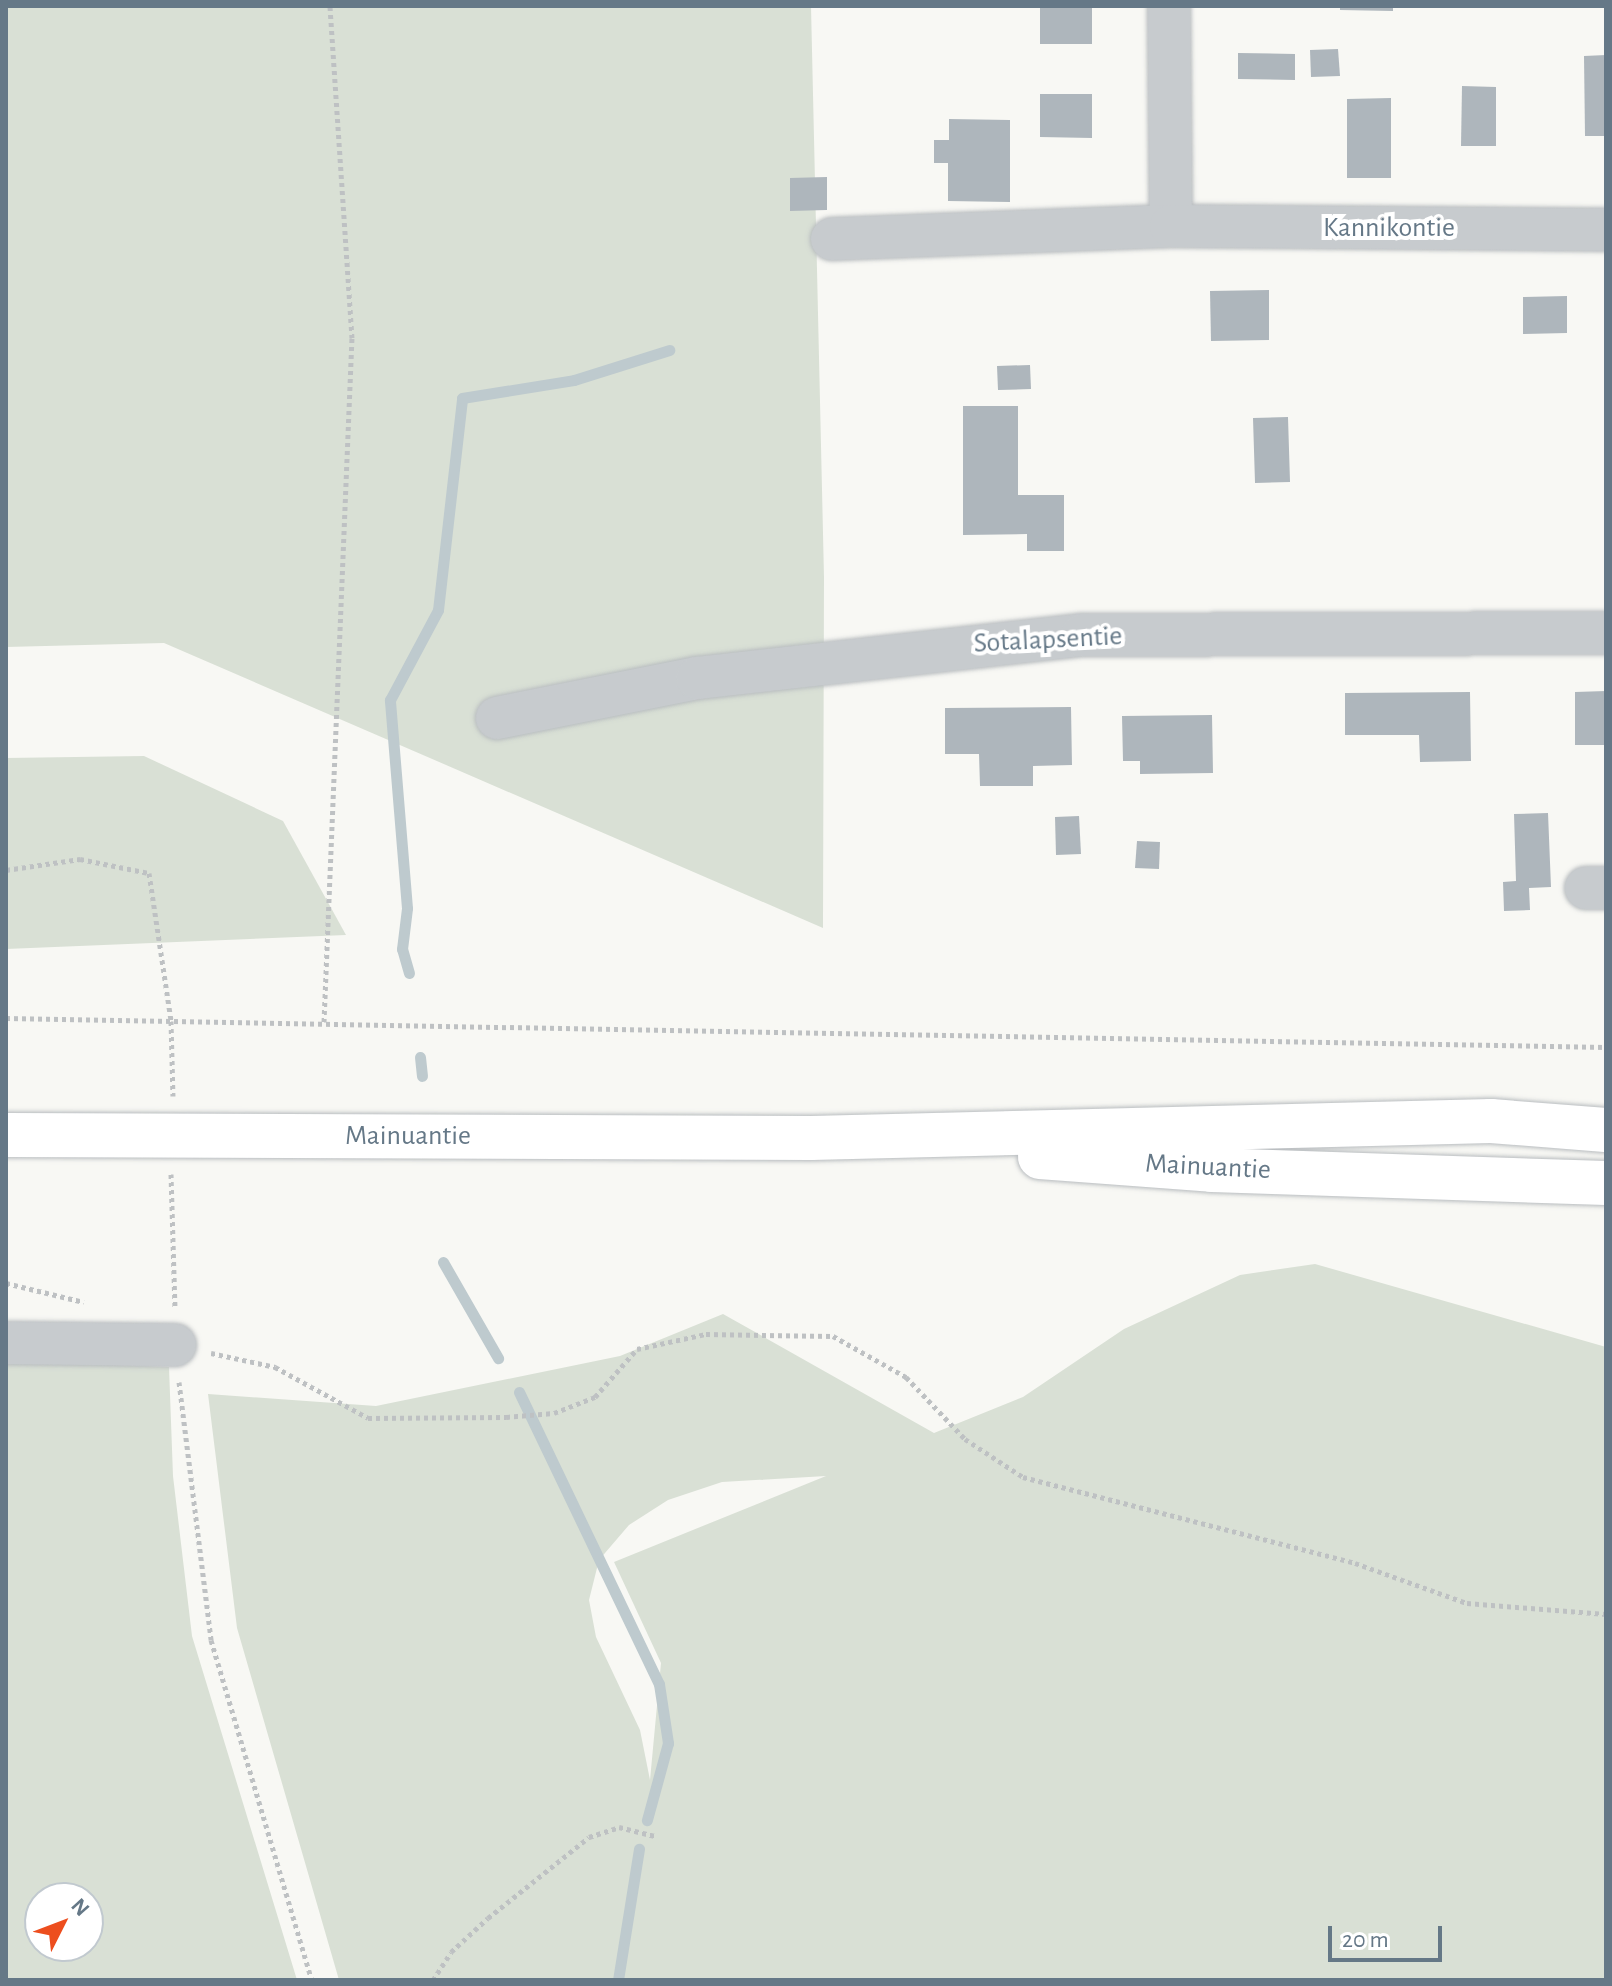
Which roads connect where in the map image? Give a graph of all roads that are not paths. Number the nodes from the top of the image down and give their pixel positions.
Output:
1 (1169, 6) edge
2 (1171, 226) junction
3 (1606, 230) edge
4 (832, 239) dead end
5 (1606, 633) edge
6 (497, 718) dead end
7 (1606, 1130) edge
8 (6, 1135) edge
9 (811, 1138) junction
10 (1606, 1183) edge
11 (6, 1343) edge
12 (175, 1345) road end

1 - 2 street
2 - 3 street, Kannikontie
2 - 4 street, Kannikontie
5 - 6 street, Sotalapsentie
7 - 9 highway, Mainuantie
8 - 9 highway, Mainuantie
9 - 10 highway, Mainuantie
11 - 12 street

